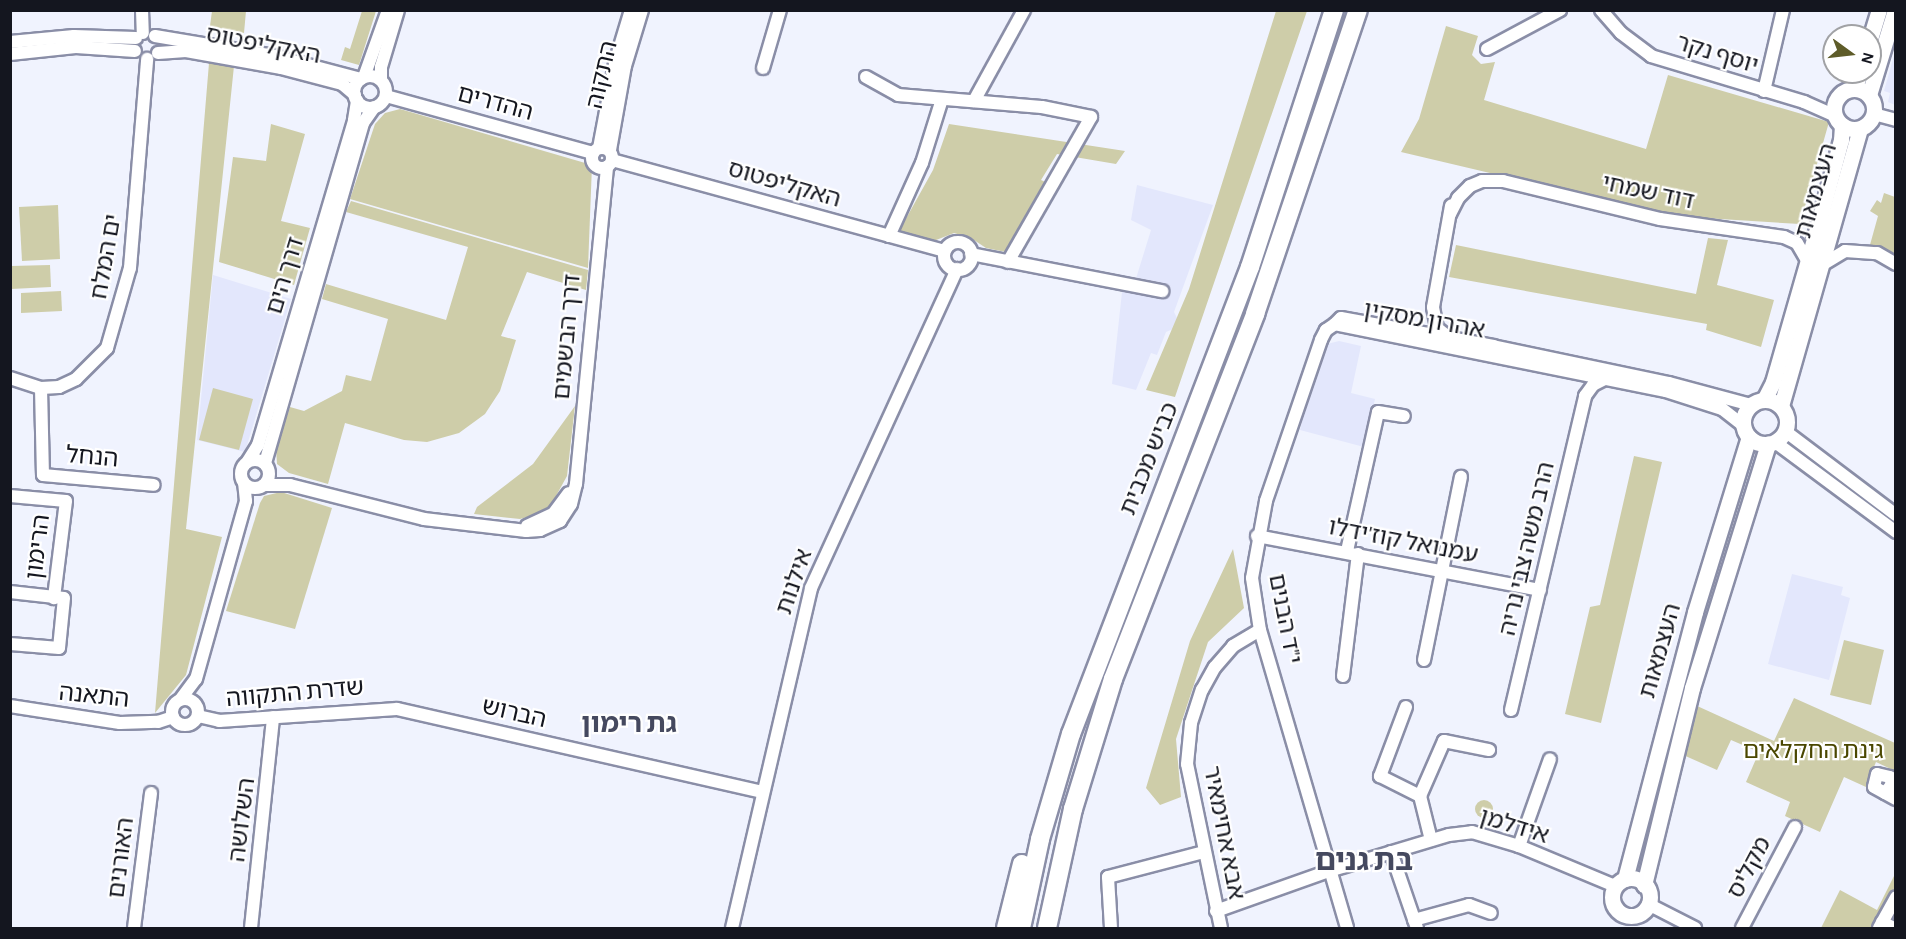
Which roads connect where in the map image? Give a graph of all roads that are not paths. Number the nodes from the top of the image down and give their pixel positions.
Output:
1 (142, 10) edge
2 (388, 10) edge
3 (398, 10) edge
4 (631, 10) edge
5 (642, 10) edge
6 (780, 10) edge
7 (1024, 10) edge
8 (1334, 10) edge
9 (1358, 10) edge
10 (1560, 10) edge
11 (1601, 10) edge
12 (1783, 10) edge
13 (1895, 10) edge
14 (145, 36) junction
15 (10, 42) edge
16 (1487, 49) dead end
17 (135, 51) junction
18 (158, 53) junction
19 (10, 54) edge
20 (147, 59) junction
21 (763, 68) dead end
22 (866, 77) dead end
23 (363, 78) junction
24 (381, 80) junction
25 (1856, 84) edge
26 (1855, 88) junction
27 (1764, 91) junction
28 (1869, 95) junction
29 (386, 96) junction
30 (356, 98) junction
31 (942, 99) junction
32 (974, 101) junction
33 (374, 107) junction
34 (1874, 114) junction
35 (1896, 120) edge
36 (1838, 121) junction
37 (1860, 129) junction
38 (603, 158) junction
39 (1818, 225) junction
40 (1777, 235) junction
41 (889, 236) junction
42 (945, 251) junction
43 (971, 254) junction
44 (1008, 262) junction
45 (1813, 264) junction
46 (1896, 264) edge
47 (957, 269) junction
48 (1161, 291) dead end
49 (1433, 307) junction
50 (1335, 324) junction
51 (1414, 332) junction
52 (1448, 338) junction
53 (1569, 370) junction
54 (10, 378) edge
55 (1606, 378) junction
56 (41, 388) junction
57 (1585, 396) junction
58 (1757, 402) junction
59 (1781, 406) junction
60 (1404, 416) dead end
61 (1746, 432) junction
62 (1776, 439) junction
63 (248, 461) junction
64 (267, 467) junction
65 (1461, 477) dead end
66 (244, 483) junction
67 (154, 484) dead end
68 (290, 484) junction
69 (261, 487) junction
70 (10, 496) edge
71 (246, 501) junction
72 (1896, 515) edge
73 (1896, 532) edge
74 (1257, 536) junction
75 (1353, 553) junction
76 (1441, 572) junction
77 (1540, 590) junction
78 (10, 592) edge
79 (54, 598) junction
80 (1260, 630) junction
81 (10, 644) edge
82 (1424, 660) dead end
83 (1343, 676) dead end
84 (196, 679) junction
85 (180, 700) junction
86 (10, 706) edge
87 (1406, 707) dead end
88 (397, 709) joint
89 (196, 710) junction
90 (1511, 710) dead end
91 (173, 717) junction
92 (273, 717) junction
93 (1067, 747) junction
94 (1489, 750) dead end
95 (1550, 759) dead end
96 (763, 792) junction
97 (151, 793) dead end
98 (1420, 796) junction
99 (1073, 809) junction
100 (1795, 827) dead end
101 (1431, 840) junction
102 (1519, 846) junction
103 (1204, 852) junction
104 (1391, 852) junction
105 (1329, 871) junction
106 (1620, 883) junction
107 (1644, 885) junction
108 (1896, 897) edge
109 (1648, 904) junction
110 (1216, 911) junction
111 (1491, 913) dead end
112 (1621, 922) edge
113 (1416, 924) edge
114 (1881, 925) edge
115 (134, 928) edge
116 (251, 928) edge
117 (732, 928) edge
118 (1006, 928) edge
119 (1021, 928) edge
120 (1047, 928) edge
121 (1059, 928) edge
122 (1111, 928) edge
123 (1221, 928) edge
124 (1347, 928) edge
125 (1695, 928) edge
126 (1742, 928) edge
127 (1894, 928) edge

1 - 14 street
2 - 23 street
3 - 24 street
4 - 38 street, התקוה
5 - 38 street, התקוה
6 - 21 street
7 - 32 street
8 - 93 highway, כביש מכבית
9 - 99 highway, כביש מכבית
10 - 16 street
11 - 27 street, יוסף נקר
12 - 27 street
13 - 28 main road
14 - 15 street, האקליפטוס
14 - 17 street
14 - 18 street
14 - 23 street, האקליפטוס
17 - 19 street
17 - 20 street
18 - 20 street
18 - 30 street, האקליפטוס
20 - 56 street, ים המלח
22 - 31 street
23 - 24 street
23 - 30 street
24 - 29 street
25 - 26 main road
26 - 28 main road
26 - 36 main road
27 - 36 street, יוסף נקר
28 - 34 main road
29 - 33 street
29 - 38 street, ההדרים
30 - 33 street
30 - 63 street, דרך הים
31 - 32 street
31 - 41 street
32 - 44 street
33 - 64 street, דרך הים
34 - 35 street
34 - 37 main road
36 - 37 main road
36 - 39 main road, העצמאות
37 - 45 main road, העצמאות
38 - 41 street, האקליפטוס
38 - 68 street, דרך הבשמים
39 - 40 street, דוד שמחי
39 - 45 main road, העצמאות
40 - 45 street, דוד שמחי
40 - 49 street, דוד שמחי
41 - 42 street, האקליפטוס
42 - 43 street
42 - 47 street
43 - 44 street
43 - 47 street
44 - 48 street
45 - 46 street
45 - 58 main road, העצמאות
45 - 59 main road, העצמאות
47 - 96 street, אילנות
49 - 51 street, דוד שמחי
49 - 52 street
50 - 51 street, אהרון מסקין
50 - 53 street, אהרון מסקין
50 - 74 street, י"ד הבנים
51 - 52 street, אהרון מסקין
52 - 58 street, אהרון מסקין
53 - 55 street, אהרון מסקין
53 - 57 street
54 - 56 street
55 - 57 street
55 - 61 street, אהרון מסקין
56 - 67 street, הנחל
57 - 77 street, הרב משה צבי נריה
58 - 59 main road
58 - 61 main road
59 - 62 main road
60 - 75 street
61 - 62 main road
61 - 106 main road, העצמאות
62 - 72 street
62 - 73 street
62 - 107 main road, העצמאות
63 - 64 street
63 - 66 street, דרך הים
64 - 68 street, דרך הבשמים
64 - 69 street, דרך הים
65 - 76 street
66 - 69 street
66 - 71 street
68 - 69 street, דרך הבשמים
69 - 71 street
70 - 79 street, הרימון
71 - 84 street
74 - 75 street, עמנואל קוז'ידלו
74 - 80 street, י"ד הבנים
75 - 76 street, עמנואל קוז'ידלו
75 - 83 street
76 - 77 street, עמנואל קוז'ידלו
76 - 82 street
77 - 90 street, הרב משה צבי נריה
78 - 79 street, הרימון
79 - 81 street, הרימון
80 - 103 street, אבא אחימאיר
80 - 105 street, י"ד הבנים
84 - 85 street
84 - 89 street
85 - 89 street
85 - 91 street
86 - 91 street, התאנה
87 - 98 street
88 - 92 street, שדרת התקווה
88 - 96 street, הברוש
89 - 91 street, התאנה
89 - 92 street, שדרת התקווה
92 - 116 street, השלושה
93 - 118 highway
93 - 119 highway, כביש מכבית
94 - 98 street
95 - 102 street
96 - 117 street, אילנות
97 - 115 street, האורנים
98 - 101 street
99 - 120 highway, כביש מכבית
99 - 121 highway
100 - 126 street, מקליס
101 - 102 street, אידלמן
101 - 104 street, אידלמן
102 - 106 street, אידלמן
103 - 110 street, אבא אחימאיר
103 - 122 street
104 - 105 street, אידלמן
104 - 113 street
105 - 110 street, אידלמן
105 - 124 street, י"ד הבנים
106 - 107 main road
106 - 112 main road
107 - 109 main road
108 - 114 street
109 - 112 main road
109 - 125 street
110 - 123 street, אבא אחימאיר
111 - 113 street
114 - 127 street

